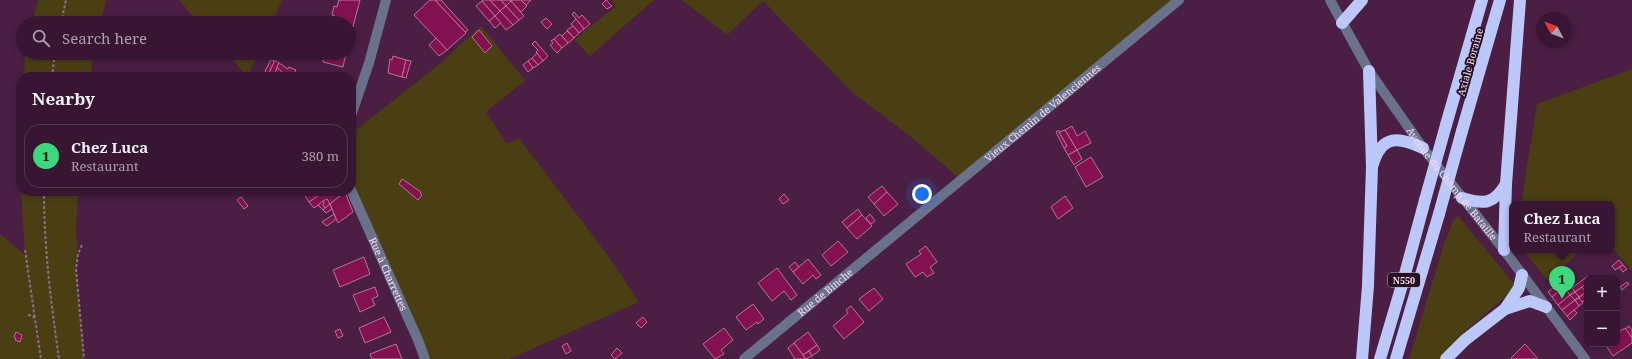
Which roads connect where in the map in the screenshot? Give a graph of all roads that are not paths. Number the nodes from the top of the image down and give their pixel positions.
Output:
1 (386, 0) edge
2 (1179, 0) edge
3 (1330, 0) edge
4 (1362, 0) edge
5 (1482, 0) edge
6 (1500, 0) edge
7 (1520, 0) edge
8 (1342, 24) junction
9 (1369, 71) junction
10 (356, 101) edge
11 (1423, 148) junction
12 (1372, 167) junction
13 (1506, 184) junction
14 (354, 196) edge
15 (1462, 198) junction
16 (906, 227) joint
17 (1504, 250) junction
18 (1522, 275) junction
19 (1546, 307) junction
20 (1505, 309) junction
21 (425, 359) edge
22 (744, 359) edge
23 (1362, 359) edge
24 (1380, 359) edge
25 (1396, 359) edge
26 (1446, 359) edge
27 (1585, 359) edge

1 - 10 street
2 - 16 street, Vieux Chemin de Valenciennes
3 - 8 street, Avenue du Champ de Bataille
4 - 8 highway
5 - 24 highway, Axiale Boraine / N550, bridge
6 - 25 highway, Axiale Boraine / N550, bridge
7 - 13 highway
8 - 9 street, Avenue du Champ de Bataille
9 - 11 street, Avenue du Champ de Bataille
9 - 12 highway
11 - 12 highway
11 - 15 street, Avenue du Champ de Bataille
12 - 23 highway
13 - 15 highway
13 - 17 highway
14 - 21 street, Rue à Charrettes
15 - 17 street, Avenue du Champ de Bataille
16 - 22 street, Rue de Binche
17 - 18 street, Avenue du Champ de Bataille
18 - 19 street, Avenue du Champ de Bataille
18 - 20 highway
19 - 20 highway
19 - 27 street, Avenue du Champ de Bataille
20 - 26 highway

